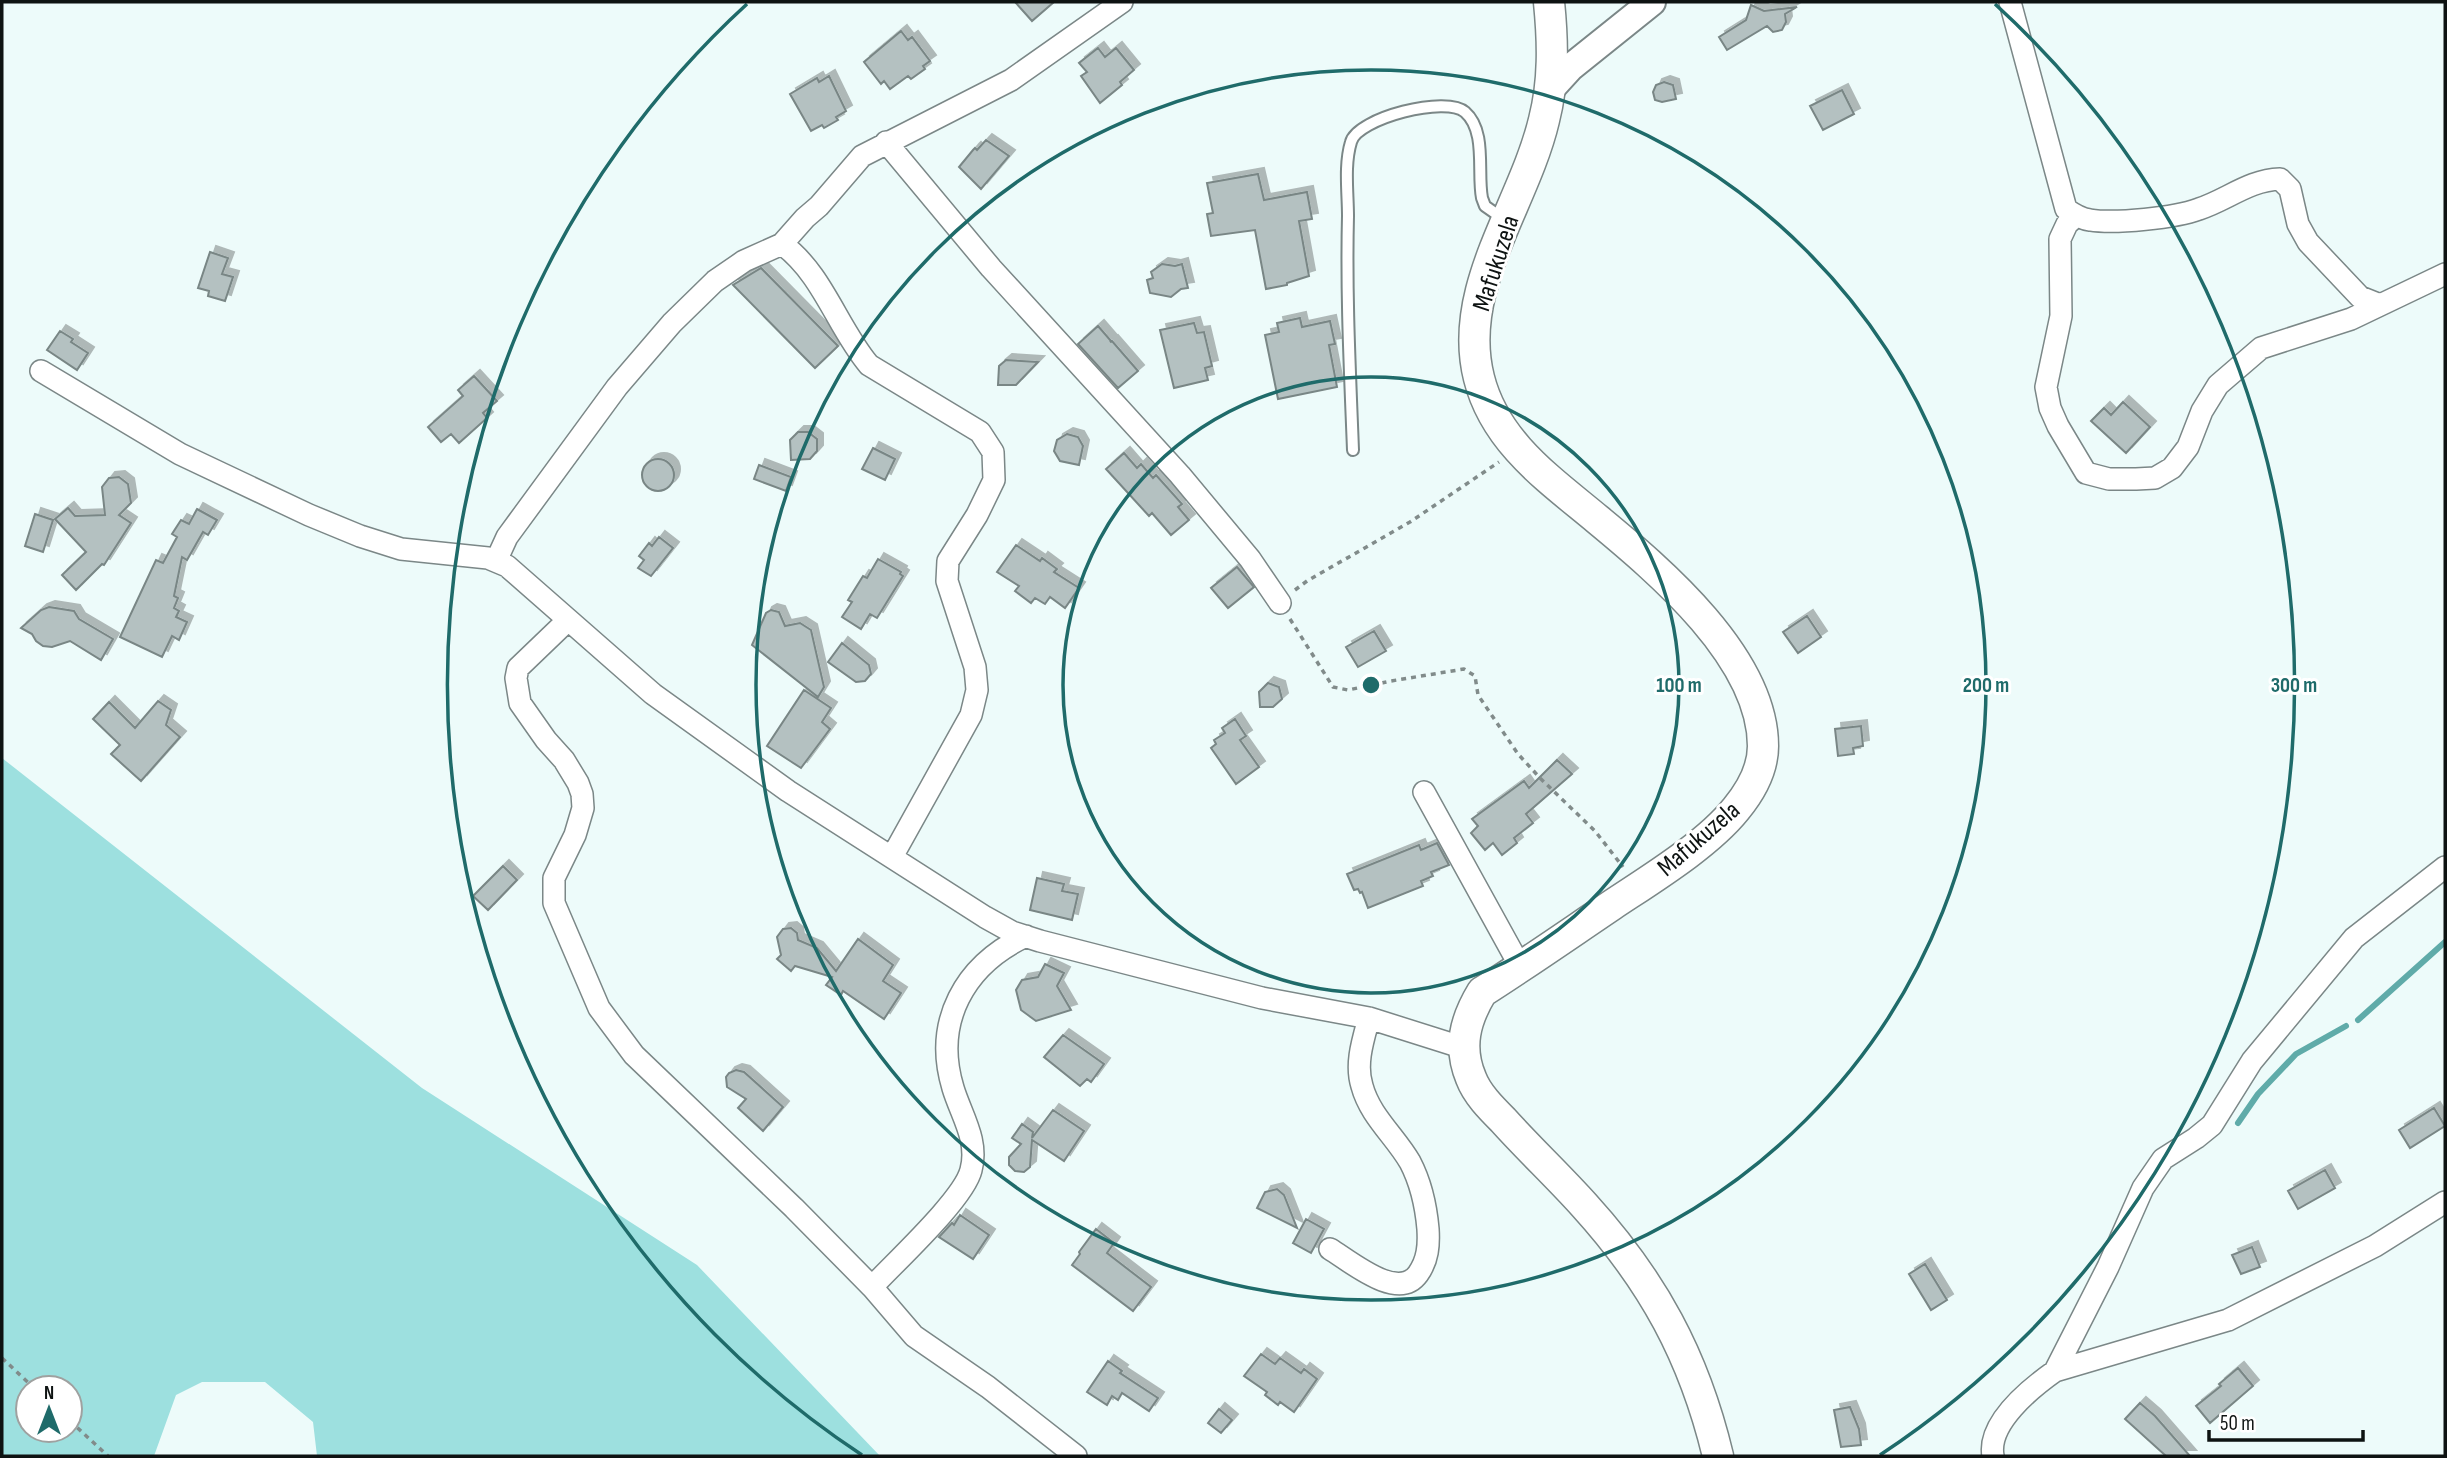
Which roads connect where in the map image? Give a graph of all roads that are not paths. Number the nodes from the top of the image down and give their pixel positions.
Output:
1 (1122, 2) edge
2 (1549, 2) edge
3 (1653, 2) edge
4 (2010, 2) edge
5 (1550, 90) junction
6 (886, 142) junction
7 (2076, 216) junction
8 (1507, 222) junction
9 (782, 244) junction
10 (2445, 274) edge
11 (2380, 305) junction
12 (41, 371) dead end
13 (1353, 450) dead end
14 (496, 561) junction
15 (1280, 603) road end
16 (568, 621) junction
17 (1424, 792) dead end
18 (892, 857) junction
19 (2445, 867) edge
20 (1026, 936) junction
21 (1521, 968) junction
22 (1369, 1018) junction
23 (1464, 1048) junction
24 (2445, 1202) edge
25 (1330, 1248) dead end
26 (872, 1287) junction
27 (2055, 1371) junction
28 (1076, 1456) edge
29 (1718, 1456) edge
30 (1993, 1456) edge

1 - 6 street
2 - 5 main road, Mafukuzela
3 - 5 street
4 - 7 street
5 - 8 main road, Mafukuzela
6 - 9 street
6 - 15 street
7 - 11 street
7 - 11 street
8 - 13 lane
8 - 21 main road, Mafukuzela
9 - 14 street
9 - 18 street
10 - 11 street
12 - 14 street
14 - 16 street
16 - 18 street
16 - 26 street
17 - 21 street
18 - 20 street
19 - 27 street
20 - 22 street
20 - 26 street
21 - 23 main road, Mafukuzela
22 - 23 street
22 - 25 street
23 - 29 main road, Mafukuzela
24 - 27 street
26 - 28 street
27 - 30 street

